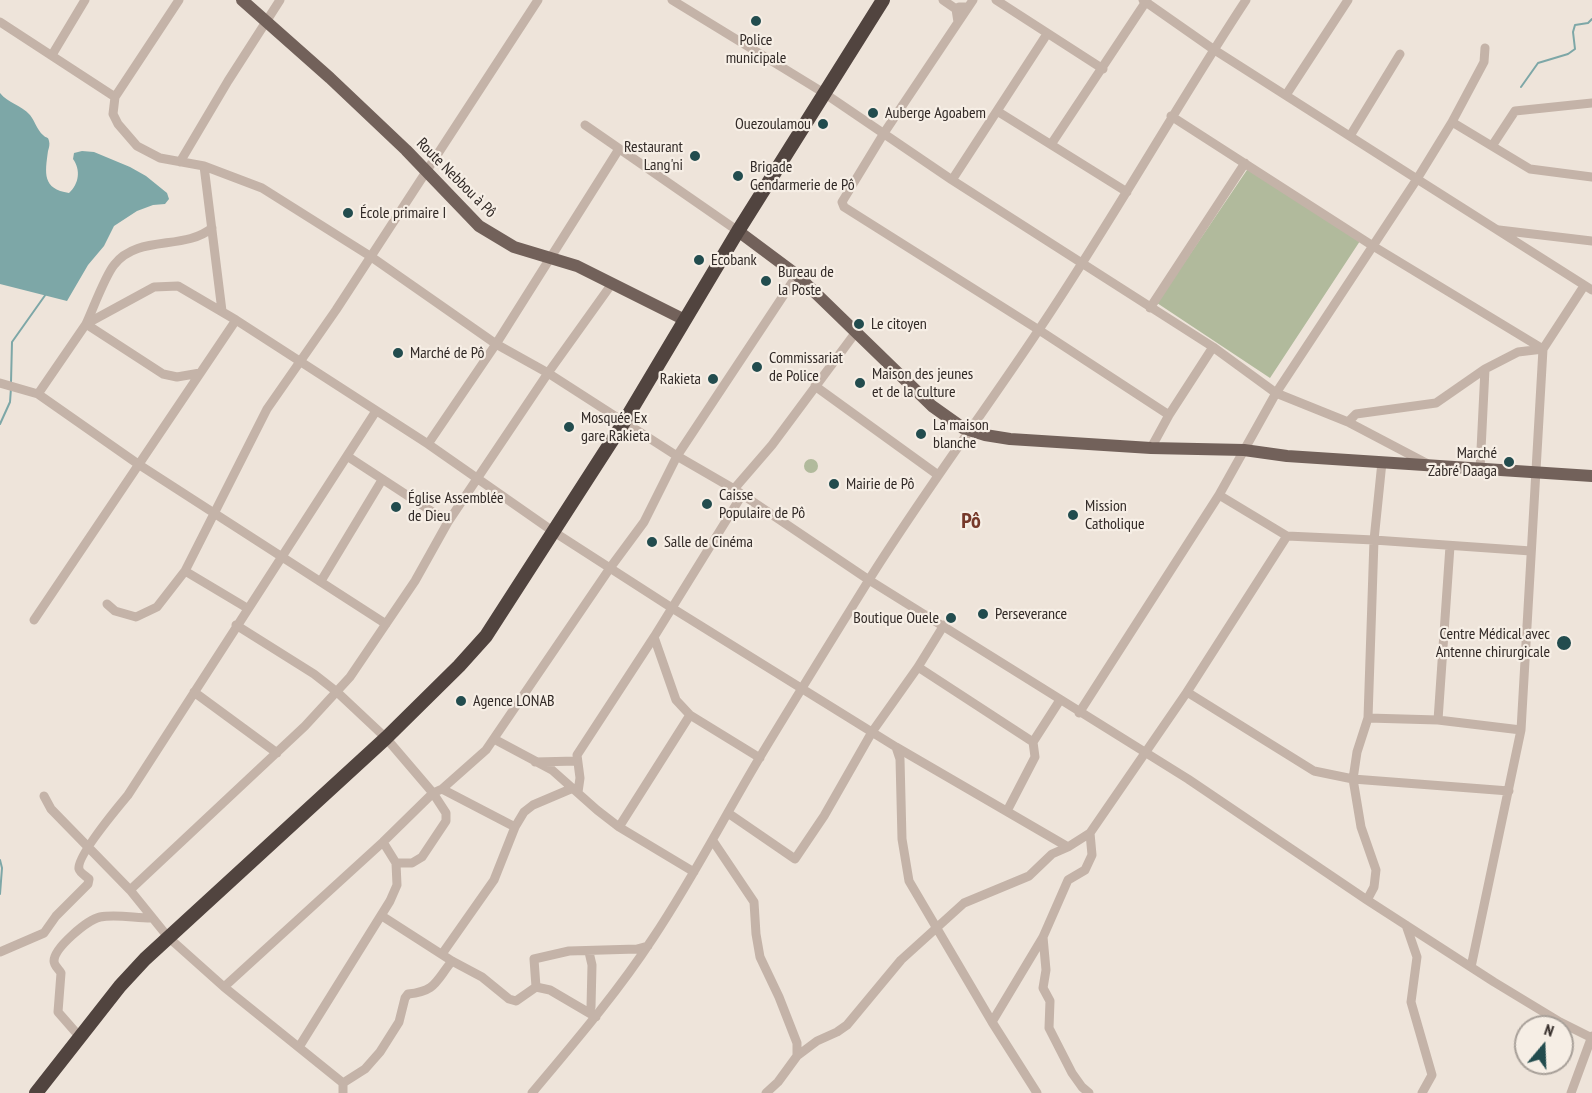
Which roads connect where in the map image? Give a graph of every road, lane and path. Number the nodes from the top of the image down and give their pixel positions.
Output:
1 (85, 0) edge
2 (179, 0) edge
3 (242, 0) edge
4 (280, 0) edge
5 (538, 0) edge
6 (884, 0) edge
7 (943, 0) edge
8 (996, 0) edge
9 (1246, 0) edge
10 (1348, 0) edge
11 (676, 1) edge
12 (1146, 1) edge
13 (971, 4) edge
14 (956, 9) junction
15 (0, 21) edge
16 (958, 22) junction
17 (266, 23) junction
18 (1047, 34) junction
19 (1485, 48) dead end
20 (1213, 49) junction
21 (1400, 54) dead end
22 (52, 55) junction
23 (1102, 69) junction
24 (824, 93) junction
25 (1286, 94) junction
26 (115, 97) junction
27 (1592, 103) edge
28 (997, 111) junction
29 (1171, 116) junction
30 (1452, 122) junction
31 (585, 125) dead end
32 (884, 133) junction
33 (1350, 136) junction
34 (1052, 143) junction
35 (1492, 146) junction
36 (619, 149) junction
37 (180, 162) junction
38 (1245, 164) junction
39 (204, 166) junction
40 (426, 173) junction
41 (1592, 177) edge
42 (1417, 179) junction
43 (952, 180) junction
44 (1127, 192) junction
45 (212, 228) junction
46 (1496, 230) junction
47 (738, 231) junction
48 (1592, 241) edge
49 (1372, 246) junction
50 (370, 256) junction
51 (550, 259) junction
52 (1082, 264) junction
53 (797, 275) junction
54 (611, 285) junction
55 (1588, 288) edge
56 (1150, 308) junction
57 (222, 311) junction
58 (236, 320) junction
59 (684, 320) junction
60 (86, 324) junction
61 (1039, 330) junction
62 (856, 332) junction
63 (496, 344) junction
64 (1213, 347) junction
65 (1543, 349) junction
66 (301, 362) junction
67 (1485, 369) junction
68 (200, 373) junction
69 (548, 373) junction
70 (1, 383) edge
71 (815, 386) junction
72 (1276, 393) junction
73 (38, 394) junction
74 (376, 411) junction
75 (1168, 415) junction
76 (624, 422) junction
77 (1348, 422) junction
78 (969, 429) junction
79 (429, 444) junction
80 (1151, 448) junction
81 (1244, 450) junction
82 (347, 456) junction
83 (677, 456) junction
84 (1382, 462) junction
85 (138, 464) junction
86 (1428, 464) junction
87 (1480, 470) junction
88 (1537, 473) junction
89 (938, 475) junction
90 (1592, 476) edge
91 (479, 478) junction
92 (382, 480) junction
93 (738, 492) junction
94 (1219, 495) junction
95 (215, 513) junction
96 (448, 522) junction
97 (554, 532) junction
98 (1287, 536) junction
99 (1374, 540) junction
100 (1450, 546) junction
101 (1531, 551) junction
102 (282, 556) junction
103 (610, 568) junction
104 (185, 571) junction
105 (869, 580) junction
106 (321, 581) junction
107 (107, 604) dead end
108 (247, 608) junction
109 (672, 608) junction
110 (34, 620) dead end
111 (386, 624) junction
112 (944, 625) junction
113 (236, 626) junction
114 (654, 637) junction
115 (918, 668) junction
116 (802, 688) junction
117 (194, 692) junction
118 (337, 692) junction
119 (1187, 692) junction
120 (1060, 700) junction
121 (1079, 712) junction
122 (690, 715) junction
123 (1368, 718) junction
124 (1438, 720) junction
125 (1521, 730) junction
126 (872, 732) junction
127 (386, 738) junction
128 (494, 739) junction
129 (1033, 742) junction
130 (896, 747) junction
131 (277, 753) junction
132 (1144, 754) junction
133 (760, 758) junction
134 (577, 761) junction
135 (534, 762) junction
136 (1353, 778) junction
137 (575, 790) junction
138 (1509, 790) junction
139 (437, 791) junction
140 (44, 796) dead end
141 (1006, 811) junction
142 (728, 813) junction
143 (515, 827) junction
144 (619, 827) junction
145 (1090, 833) junction
146 (713, 841) junction
147 (383, 842) junction
148 (1068, 847) junction
149 (87, 848) junction
150 (396, 863) junction
151 (693, 872) junction
152 (130, 890) junction
153 (1367, 900) junction
154 (382, 916) junction
155 (151, 918) junction
156 (1406, 925) junction
157 (936, 927) junction
158 (168, 937) junction
159 (1043, 937) junction
160 (648, 946) junction
161 (0, 952) edge
162 (589, 952) junction
163 (442, 954) junction
164 (452, 961) junction
165 (1471, 967) junction
166 (224, 987) junction
167 (536, 987) junction
168 (592, 1015) junction
169 (992, 1023) junction
170 (79, 1036) junction
171 (1592, 1038) edge
172 (299, 1047) junction
173 (796, 1056) junction
174 (343, 1083) junction
175 (36, 1093) edge
176 (343, 1093) edge
177 (532, 1093) edge
178 (766, 1093) edge
179 (1037, 1093) edge
180 (1089, 1093) edge
181 (1422, 1093) edge
182 (1571, 1093) edge

1 - 22 street
2 - 26 street
3 - 17 main road, Route Nebbou à Pô
4 - 17 street
5 - 40 street
6 - 24 highway
7 - 14 street
8 - 18 street
9 - 20 street
10 - 25 street
11 - 24 street
12 - 20 street
12 - 23 street
13 - 14 street
13 - 16 street
14 - 16 street
15 - 22 street
16 - 32 street
17 - 37 street
17 - 40 main road, Route Nebbou à Pô
18 - 23 street
18 - 28 street
19 - 30 street
20 - 25 street
20 - 29 street
21 - 33 street
22 - 26 street
23 - 34 street
24 - 32 street
24 - 47 highway
25 - 33 street
26 - 37 street
27 - 35 street
28 - 34 street
28 - 43 street
29 - 38 street
29 - 44 street
30 - 35 street
30 - 42 street
31 - 36 street
32 - 43 street
32 - 61 street
33 - 42 street
34 - 44 street
35 - 41 street
36 - 47 street
36 - 51 street
37 - 39 street
38 - 49 street
38 - 56 street
39 - 45 street
39 - 50 street
40 - 50 street
40 - 51 main road, Route Nebbou à Pô
42 - 46 street
42 - 49 street
43 - 52 street
44 - 52 street
45 - 57 street
45 - 60 street
46 - 48 street
46 - 55 street
47 - 53 main road
47 - 59 highway
49 - 65 street
49 - 72 street
50 - 63 street
50 - 66 street
51 - 54 main road, Route Nebbou à Pô
51 - 63 street
52 - 56 street
52 - 61 street
53 - 62 main road
53 - 83 street
54 - 59 main road, Route Nebbou à Pô
54 - 69 street
55 - 65 street
56 - 64 street
57 - 58 street
57 - 60 street
58 - 66 street
58 - 68 street
59 - 76 highway
60 - 68 street
60 - 73 street
61 - 75 street
61 - 78 street
62 - 71 street
62 - 78 main road
63 - 69 street
63 - 79 street
64 - 72 street
64 - 75 street
65 - 67 street
65 - 88 street
66 - 74 street
66 - 95 street
67 - 77 street
67 - 87 street
68 - 85 street
69 - 76 street
69 - 91 street
70 - 73 street
71 - 89 street
71 - 93 street
72 - 77 street
72 - 81 street
73 - 85 street
74 - 79 street
74 - 82 street
75 - 80 street
76 - 83 street
76 - 97 highway
77 - 86 street
78 - 80 main road
78 - 89 street
79 - 91 street
80 - 81 main road
81 - 84 main road
81 - 94 street
82 - 92 street
82 - 102 street
83 - 93 street
83 - 103 street
84 - 86 main road
84 - 99 street
85 - 95 street
85 - 110 street
86 - 87 main road
87 - 88 main road
88 - 90 main road
88 - 101 street
89 - 105 street
91 - 96 street
91 - 97 street
92 - 96 street
92 - 106 street
93 - 105 street
93 - 109 street
94 - 98 street
94 - 121 street
95 - 102 street
95 - 104 street
96 - 111 street
97 - 103 street
97 - 127 highway
98 - 99 street
98 - 119 street
99 - 100 street
99 - 123 street
100 - 101 street
100 - 124 street
101 - 125 street
102 - 106 street
102 - 108 street
103 - 109 street
103 - 128 street
104 - 107 street
104 - 108 street
105 - 112 street
105 - 116 street
106 - 111 street
108 - 113 street
109 - 114 street
109 - 116 street
111 - 118 street
112 - 115 street
112 - 120 street
113 - 117 street
113 - 118 street
114 - 122 street
114 - 134 street
115 - 126 street
115 - 129 street
116 - 126 street
116 - 133 street
117 - 131 street
117 - 149 street
118 - 127 street
118 - 131 street
119 - 132 street
119 - 136 street
120 - 121 street
120 - 129 street
121 - 132 street
122 - 133 street
122 - 144 street
123 - 124 street
123 - 136 street
124 - 125 street
125 - 138 street
126 - 130 street
126 - 142 street
127 - 139 street
127 - 158 highway
128 - 135 street
128 - 139 street
129 - 141 street
130 - 141 street
130 - 157 street
131 - 152 street
132 - 145 street
132 - 153 street
133 - 142 street
134 - 135 street
134 - 137 street
135 - 137 street
136 - 138 street
136 - 153 street
137 - 143 street
137 - 144 street
138 - 165 street
139 - 143 street
139 - 147 street
139 - 150 street
140 - 149 street
141 - 148 street
142 - 146 street
143 - 163 street
144 - 151 street
145 - 148 street
145 - 159 street
146 - 151 street
146 - 173 street
147 - 150 street
147 - 166 street
148 - 157 street
149 - 152 street
149 - 161 street
150 - 154 street
151 - 160 street
152 - 155 street
153 - 156 street
154 - 163 street
154 - 172 street
155 - 158 street
155 - 170 street
156 - 165 street
156 - 181 street
157 - 169 street
157 - 173 street
158 - 166 street
158 - 170 highway
159 - 169 street
159 - 180 street
160 - 162 street
160 - 168 street
162 - 167 street
162 - 168 street
163 - 164 street
164 - 167 street
164 - 174 street
165 - 171 street
166 - 172 street
167 - 168 street
168 - 177 street
169 - 179 street
170 - 175 highway
171 - 182 street
172 - 174 street
173 - 178 street
174 - 176 street

